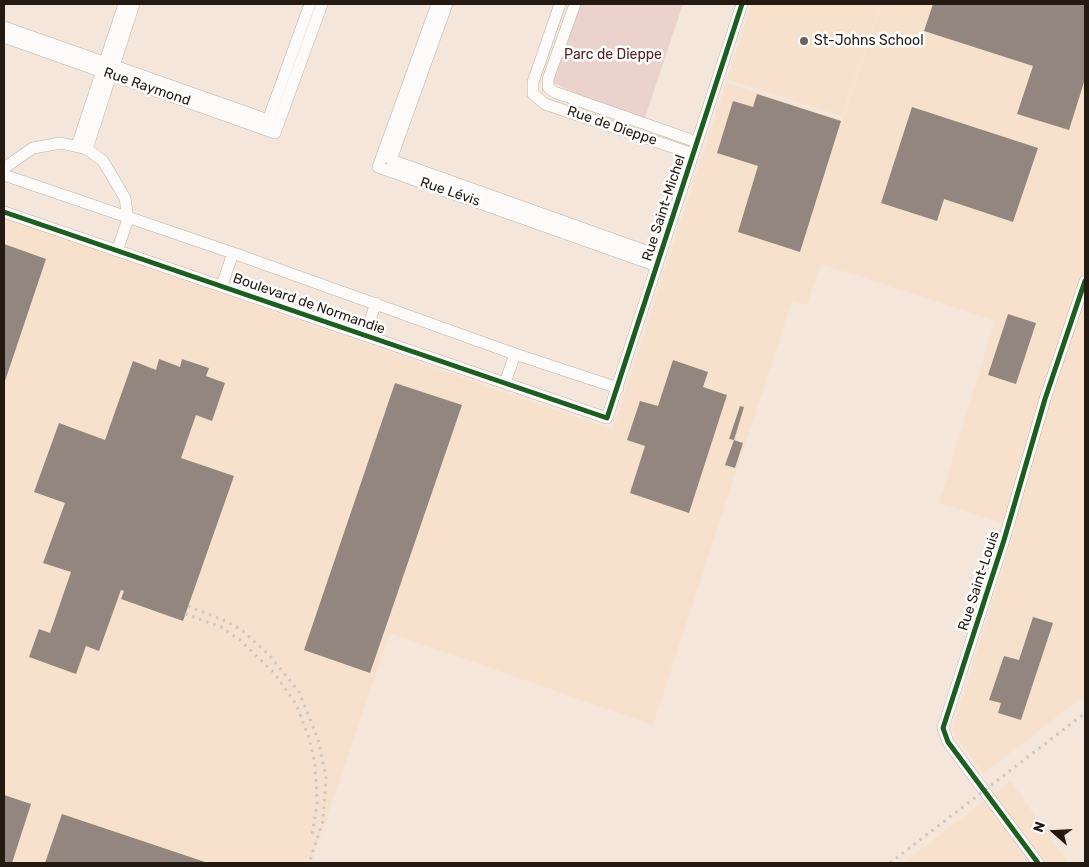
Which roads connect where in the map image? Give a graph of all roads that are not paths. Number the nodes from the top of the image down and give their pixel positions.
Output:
1 (124, 4) edge
2 (134, 4) edge
3 (437, 4) edge
4 (447, 4) edge
5 (560, 4) edge
6 (575, 4) edge
7 (742, 4) edge
8 (314, 8) edge
9 (4, 27) edge
10 (4, 37) edge
11 (20, 38) junction
12 (425, 51) junction
13 (108, 69) junction
14 (548, 87) junction
15 (534, 94) junction
16 (268, 120) junction
17 (275, 132) junction
18 (82, 147) junction
19 (695, 148) junction
20 (391, 160) junction
21 (378, 167) junction
22 (4, 168) edge
23 (4, 176) edge
24 (4, 212) edge
25 (523, 212) junction
26 (128, 219) junction
27 (117, 251) junction
28 (233, 253) junction
29 (658, 261) junction
30 (1085, 281) edge
31 (222, 285) junction
32 (376, 303) junction
33 (365, 335) junction
34 (515, 354) junction
35 (505, 384) junction
36 (618, 388) junction
37 (607, 418) joint
38 (1038, 863) edge

1 - 13 street
2 - 13 street
3 - 12 street
4 - 12 street
5 - 15 street
6 - 14 street
7 - 19 street, Rue Saint-Michel
8 - 16 street
8 - 17 street
9 - 11 street, Rue Raymond
10 - 11 street, Rue Raymond
11 - 13 street, Rue Raymond
12 - 20 street
12 - 21 street
13 - 16 street, Rue Raymond
13 - 17 street, Rue Raymond
13 - 18 street
14 - 15 street
14 - 19 street, Rue de Dieppe
15 - 19 street, Rue de Dieppe
16 - 17 street
18 - 22 street
18 - 26 street
19 - 29 street, Rue Saint-Michel
20 - 21 street
20 - 25 street, Rue Lévis
21 - 25 street, Rue Lévis
23 - 26 street, Boulevard de Normandie
24 - 27 street, Boulevard de Normandie
25 - 29 street, Rue Lévis
26 - 27 street
26 - 28 street, Boulevard de Normandie
27 - 31 street, Boulevard de Normandie
28 - 31 street, Boulevard de Normandie
28 - 32 street, Boulevard de Normandie
29 - 36 street, Rue Saint-Michel
30 - 38 street, Rue Saint-Louis
31 - 33 street, Boulevard de Normandie
32 - 33 street, Boulevard de Normandie
32 - 34 street, Boulevard de Normandie
33 - 35 street, Boulevard de Normandie
34 - 35 street
34 - 36 street, Boulevard de Normandie
35 - 37 street, Boulevard de Normandie
36 - 37 street, Rue Saint-Michel

